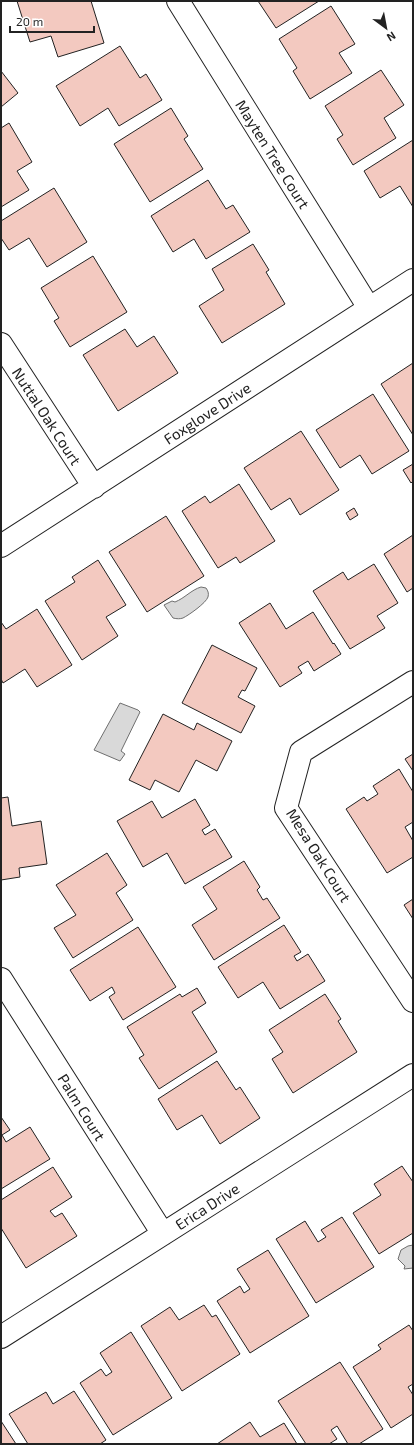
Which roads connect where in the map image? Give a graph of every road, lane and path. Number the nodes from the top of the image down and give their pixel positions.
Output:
1 (178, 1) edge
2 (413, 280) edge
3 (369, 308) junction
4 (1, 344) edge
5 (94, 487) junction
6 (1, 546) edge
7 (413, 682) edge
8 (1, 979) edge
9 (413, 1001) edge
10 (413, 1075) edge
11 (163, 1234) junction
12 (1, 1337) edge

1 - 3 street, Mayten Tree Court
2 - 3 street, Foxglove Drive
3 - 5 street, Foxglove Drive
4 - 5 street, Nuttal Oak Court
5 - 6 street, Foxglove Drive
7 - 9 street, Mesa Oak Court
8 - 11 street, Palm Court
10 - 11 street, Erica Drive
11 - 12 street, Erica Drive

